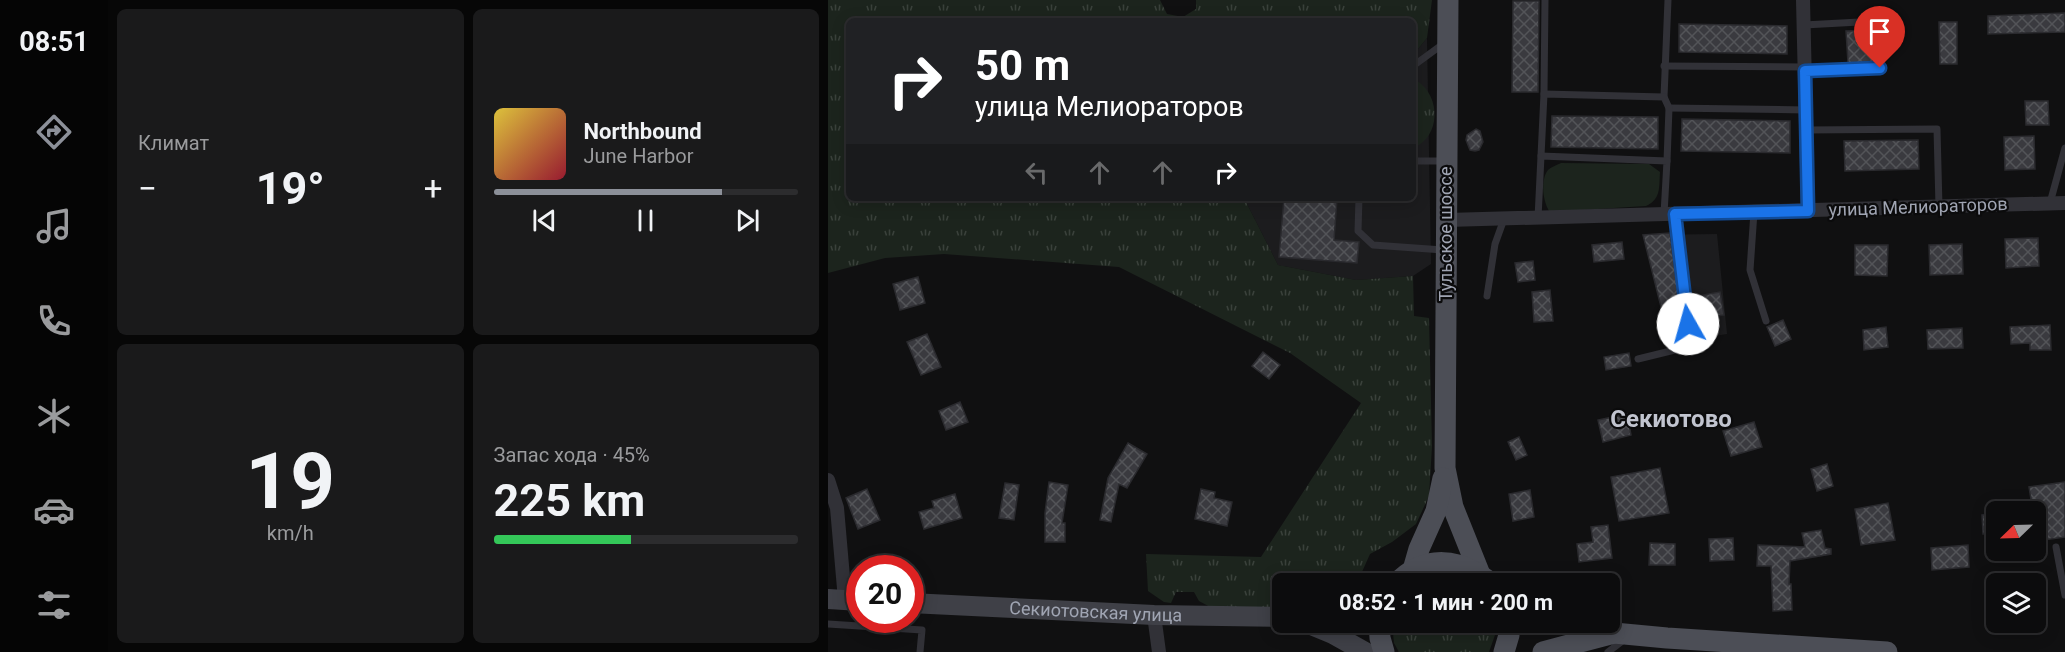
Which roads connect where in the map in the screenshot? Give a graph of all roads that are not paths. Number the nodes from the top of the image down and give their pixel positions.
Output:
1 (1448, 0) edge
2 (1545, 0) edge
3 (1668, 0) edge
4 (1803, 0) edge
5 (1804, 25) junction
6 (1448, 41) junction
7 (1416, 64) edge
8 (1664, 66) junction
9 (1805, 69) junction
10 (1544, 94) junction
11 (1664, 97) junction
12 (1669, 108) junction
13 (1806, 110) junction
14 (1806, 130) junction
15 (2065, 148) edge
16 (1541, 156) junction
17 (1416, 161) edge
18 (1447, 161) junction
19 (1667, 161) junction
20 (1359, 201) edge
21 (2050, 203) junction
22 (2065, 203) edge
23 (1939, 207) junction
24 (1808, 211) junction
25 (1754, 212) junction
26 (1670, 214) junction
27 (1538, 218) junction
28 (1504, 219) junction
29 (1446, 220) junction
30 (1446, 250) junction
31 (1487, 296) dead end
32 (1766, 321) dead end
33 (1638, 359) dead end
34 (1445, 468) junction
35 (828, 480) edge
36 (2056, 547) dead end
37 (1404, 573) edge
38 (1410, 573) edge
39 (1477, 573) edge
40 (1483, 573) edge
41 (2065, 596) edge
42 (844, 600) edge
43 (924, 604) edge
44 (1154, 615) junction
45 (1272, 617) edge
46 (828, 624) edge
47 (1331, 633) edge
48 (1380, 633) edge
49 (1509, 633) edge
50 (1602, 633) edge
51 (1618, 640) edge
52 (1359, 651) edge
53 (920, 652) edge
54 (1159, 652) edge
55 (1384, 652) edge
56 (1504, 652) edge
57 (1543, 652) edge
58 (1887, 652) edge

1 - 6 main road, Тульское шоссе
2 - 10 lane
3 - 8 lane
4 - 5 street
5 - 9 street
5 - 9 lane
6 - 7 lane
6 - 18 main road, Тульское шоссе
8 - 9 lane
8 - 11 lane
9 - 13 street
10 - 11 lane
10 - 16 lane
11 - 12 lane
12 - 13 lane
12 - 19 lane
13 - 14 street
14 - 23 lane
14 - 24 street
15 - 21 lane
16 - 19 lane
16 - 27 lane
17 - 18 lane
18 - 29 main road, Тульское шоссе
19 - 26 lane
20 - 30 lane
21 - 22 street, улица Мелиораторов
21 - 23 street, улица Мелиораторов
23 - 24 street, улица Мелиораторов
24 - 25 street, улица Мелиораторов
25 - 26 street, улица Мелиораторов
25 - 32 lane
26 - 27 street, улица Мелиораторов
26 - 33 lane
27 - 28 street, улица Мелиораторов
28 - 29 street, улица Мелиораторов
28 - 31 lane
29 - 30 main road, Тульское шоссе
30 - 34 main road, Тульское шоссе
34 - 37 main road
34 - 40 main road
35 - 42 street
36 - 41 lane
38 - 39 main road
43 - 44 main road, Секиотовская улица
44 - 45 main road, Секиотовская улица
44 - 54 street
46 - 53 lane
47 - 52 main road
48 - 55 main road
49 - 56 main road
50 - 51 main road
51 - 57 main road
51 - 58 main road

